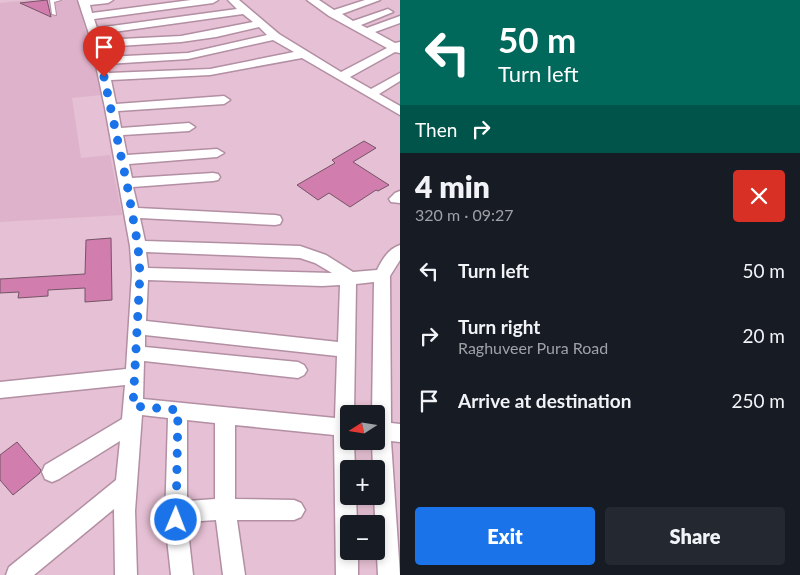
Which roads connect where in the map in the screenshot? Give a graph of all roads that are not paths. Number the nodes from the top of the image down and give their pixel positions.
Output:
1 (59, 0) edge
2 (108, 0) edge
3 (213, 0) edge
4 (233, 0) edge
5 (312, 0) edge
6 (346, 0) edge
7 (372, 1) edge
8 (356, 6) junction
9 (245, 11) junction
10 (388, 12) junction
11 (54, 14) dead end
12 (333, 14) junction
13 (89, 19) edge
14 (400, 19) edge
15 (260, 24) junction
16 (353, 24) junction
17 (366, 32) junction
18 (275, 36) junction
19 (398, 48) edge
20 (303, 54) junction
21 (100, 61) junction
22 (400, 76) edge
23 (104, 77) junction
24 (341, 78) junction
25 (371, 94) junction
26 (224, 100) dead end
27 (111, 108) junction
28 (400, 111) edge
29 (189, 127) dead end
30 (116, 132) junction
31 (217, 153) dead end
32 (122, 160) junction
33 (213, 177) dead end
34 (127, 184) junction
35 (132, 213) junction
36 (275, 220) dead end
37 (138, 246) junction
38 (400, 251) edge
39 (140, 274) junction
40 (382, 276) junction
41 (350, 279) junction
42 (136, 327) junction
43 (336, 349) dead end
44 (135, 353) junction
45 (298, 370) dead end
46 (134, 376) junction
47 (0, 390) edge
48 (347, 405) edge
49 (178, 410) junction
50 (225, 414) junction
51 (131, 416) junction
52 (340, 427) edge
53 (386, 432) edge
54 (346, 450) edge
55 (52, 472) dead end
56 (125, 486) junction
57 (226, 509) junction
58 (294, 510) dead end
59 (176, 512) junction
60 (17, 575) edge
61 (126, 575) edge
62 (182, 575) edge
63 (234, 575) edge
64 (348, 575) edge
65 (389, 575) edge

1 - 11 lane
2 - 13 street
3 - 13 street
4 - 9 street
5 - 12 street
6 - 8 street
7 - 8 street
7 - 10 street
8 - 12 street
9 - 13 street
9 - 15 street
10 - 14 street
10 - 16 street
12 - 16 street
13 - 15 street
13 - 21 street
14 - 17 street
15 - 18 street
16 - 17 street
17 - 19 street
18 - 20 street
18 - 21 street
19 - 24 street
20 - 23 street
20 - 24 street
21 - 23 street
22 - 25 street
23 - 27 street
24 - 25 street
25 - 28 street
26 - 27 street
27 - 30 street
29 - 30 street
30 - 32 street
31 - 32 street
32 - 34 street
33 - 34 street
34 - 35 street
35 - 36 street
35 - 37 street
37 - 39 street
37 - 41 street
38 - 40 street
39 - 41 street
39 - 42 street
40 - 41 street
40 - 53 street
41 - 48 street
42 - 43 street
42 - 44 street
44 - 45 street
44 - 46 street
46 - 47 street
46 - 51 street
49 - 50 street
49 - 51 street
49 - 59 street
50 - 52 street
50 - 57 street
51 - 55 street
51 - 56 street
53 - 65 street
54 - 64 street
56 - 60 street
56 - 61 street
57 - 58 street
57 - 59 street
57 - 63 street
59 - 62 street

